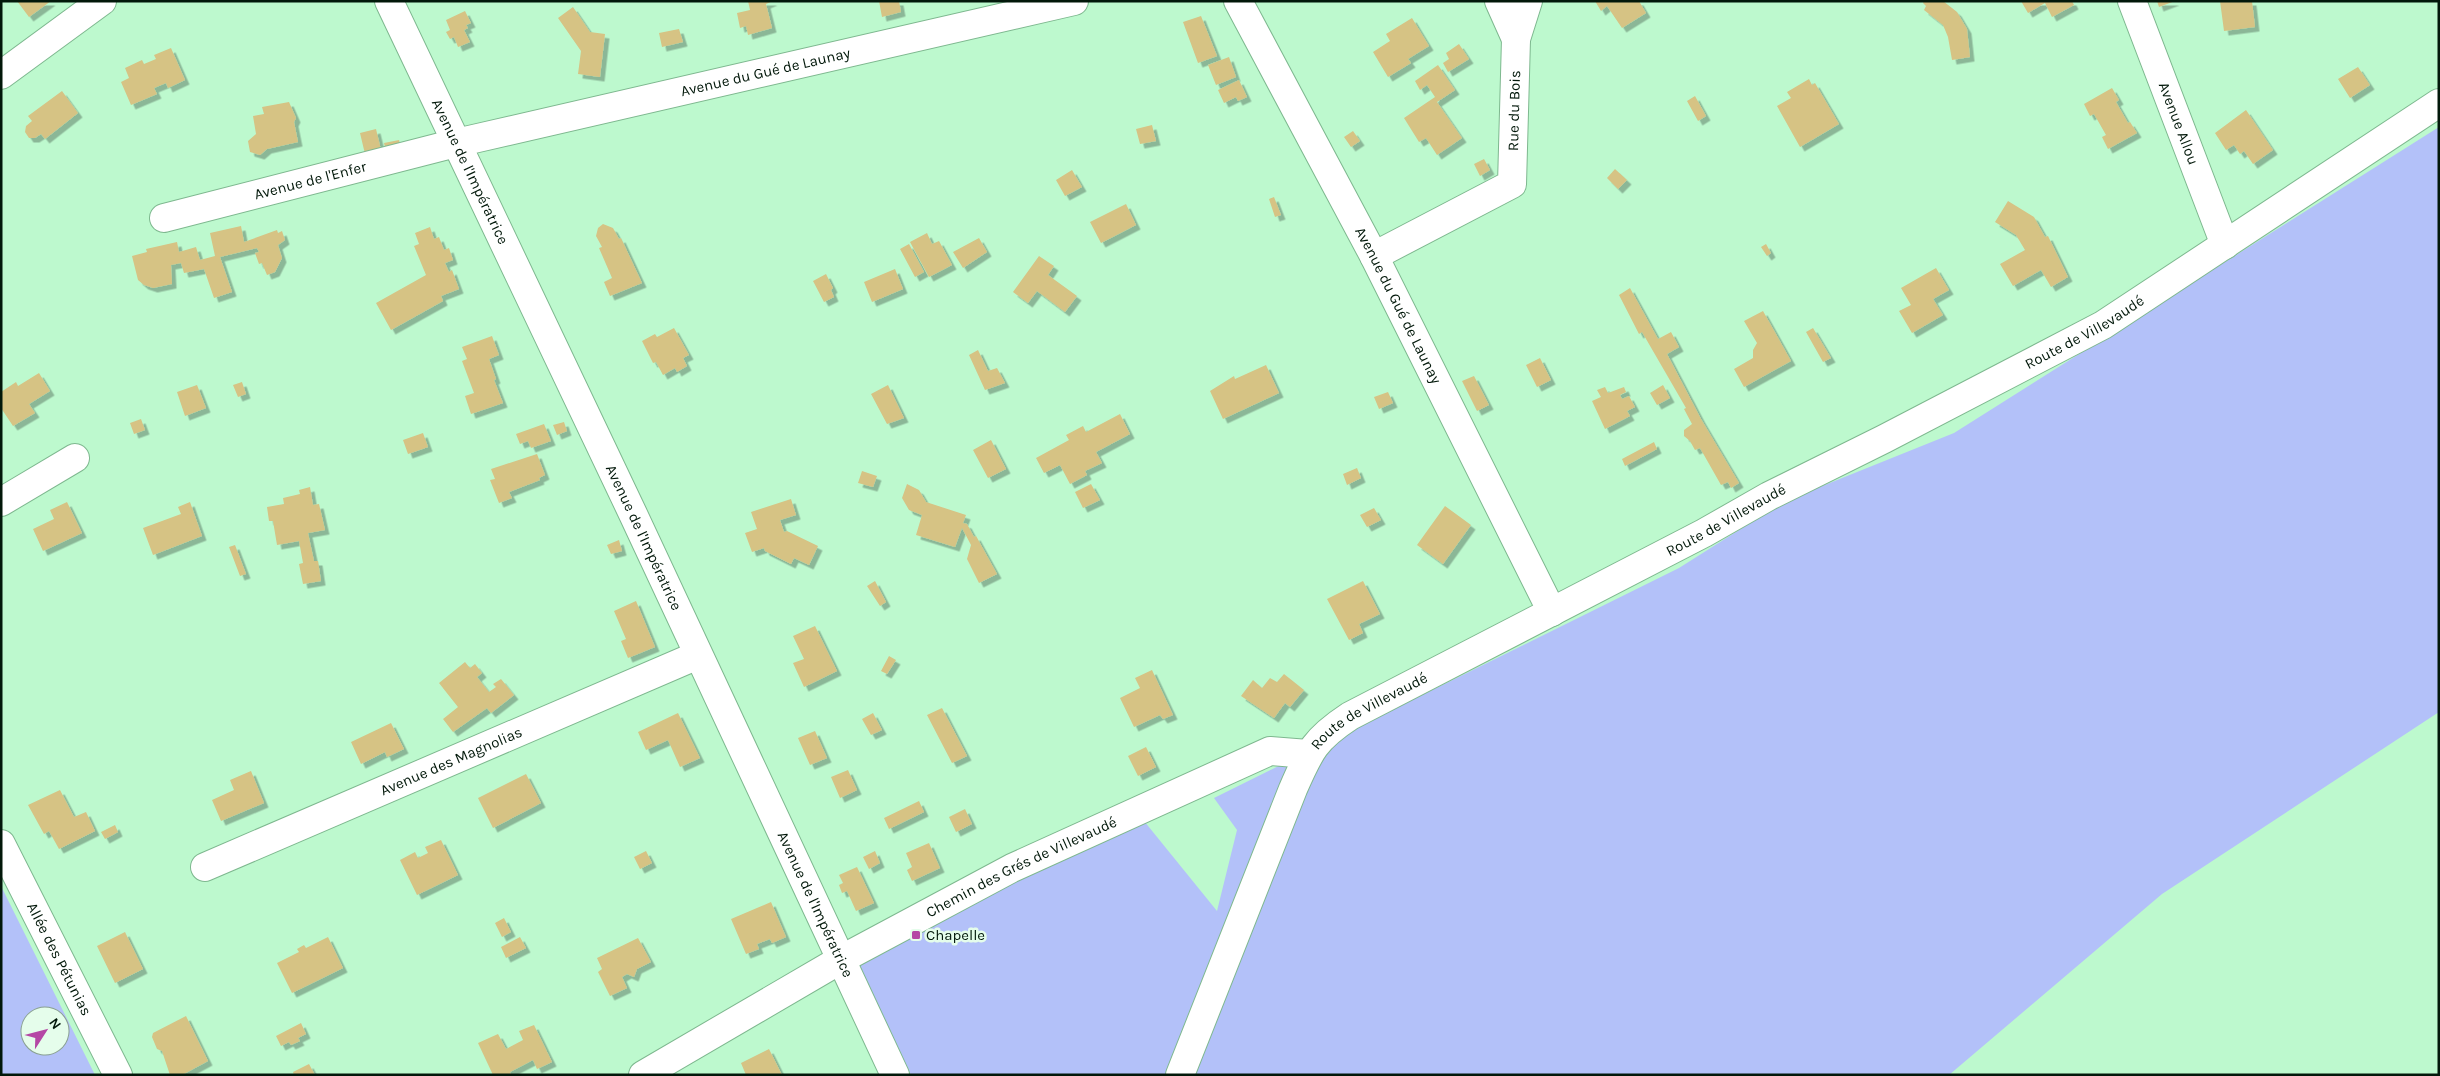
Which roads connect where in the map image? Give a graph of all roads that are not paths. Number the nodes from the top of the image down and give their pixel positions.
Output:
1 (102, 1) edge
2 (389, 1) edge
3 (1074, 1) edge
4 (1238, 1) edge
5 (1499, 1) edge
6 (1528, 1) edge
7 (2132, 1) edge
8 (1516, 39) junction
9 (1, 75) edge
10 (2439, 103) edge
11 (456, 143) junction
12 (164, 218) dead end
13 (2225, 245) junction
14 (1374, 256) junction
15 (75, 458) dead end
16 (1, 502) edge
17 (1552, 612) junction
18 (698, 655) junction
19 (1308, 754) junction
20 (1, 844) edge
21 (205, 867) dead end
22 (840, 960) junction
23 (118, 1075) edge
24 (643, 1075) edge
25 (895, 1075) edge
26 (1180, 1075) edge

1 - 9 street
2 - 11 street, Avenue de l'Impératrice
3 - 11 street, Avenue du Gué de Launay
4 - 14 street, Avenue du Gué de Launay
5 - 8 street, Rue du Bois
6 - 8 street, Rue du Bois
7 - 13 street, Avenue Allou
8 - 14 street, Rue du Bois
10 - 13 street, Route de Villevaudé
11 - 12 street, Avenue de l'Enfer
11 - 18 street, Avenue de l'Impératrice
13 - 17 street, Route de Villevaudé
14 - 17 street, Avenue du Gué de Launay
15 - 16 street
17 - 19 street, Route de Villevaudé
18 - 21 street, Avenue des Magnolias
18 - 22 street, Avenue de l'Impératrice
19 - 22 street, Chemin des Grés de Villevaudé
19 - 26 street, Route de Villevaudé
20 - 23 street, Allée des Pétunias
22 - 24 street, Chemin des Grés de Villevaudé
22 - 25 street, Avenue de l'Impératrice

